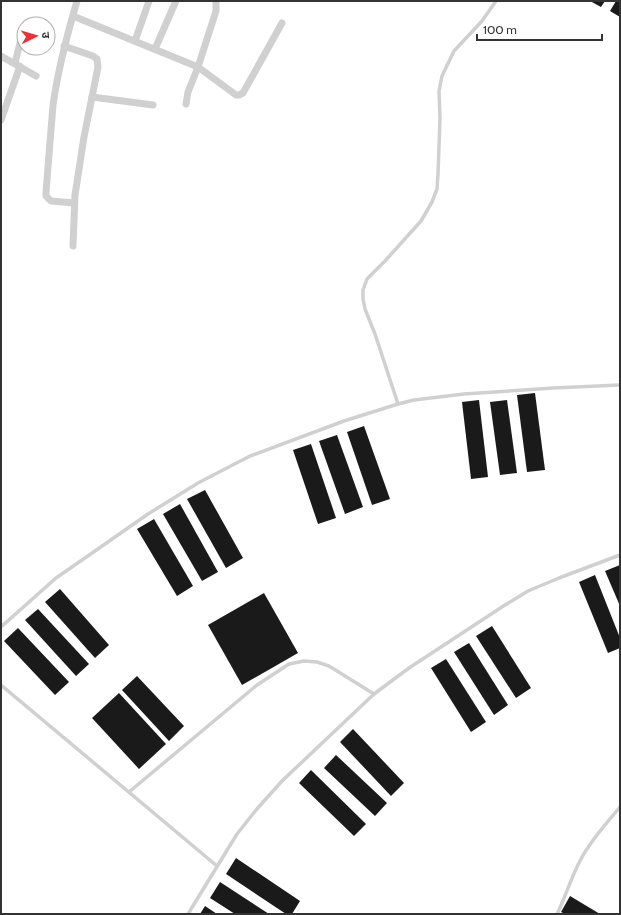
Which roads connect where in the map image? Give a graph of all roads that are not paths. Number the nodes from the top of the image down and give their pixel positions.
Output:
1 (77, 1) edge
2 (148, 1) edge
3 (176, 1) edge
4 (216, 1) edge
5 (496, 1) edge
6 (73, 16) junction
7 (282, 23) dead end
8 (135, 41) junction
9 (64, 46) junction
10 (155, 49) junction
11 (1, 56) edge
12 (19, 56) edge
13 (18, 65) junction
14 (198, 67) junction
15 (36, 76) dead end
16 (92, 97) junction
17 (186, 104) dead end
18 (153, 105) dead end
19 (1, 120) edge
20 (74, 203) junction
21 (73, 246) dead end
22 (620, 385) edge
23 (398, 404) junction
24 (620, 555) edge
25 (1, 627) edge
26 (1, 685) edge
27 (374, 694) junction
28 (129, 792) junction
29 (620, 807) edge
30 (217, 866) junction
31 (188, 914) edge
32 (557, 914) edge

1 - 6 street
2 - 8 street
3 - 10 street
4 - 14 street
5 - 23 lane
6 - 8 street
6 - 9 street
7 - 14 street
8 - 10 street
9 - 16 street
9 - 20 street
10 - 14 street
11 - 13 street
12 - 13 street
13 - 15 street
13 - 19 street
14 - 17 street
16 - 18 street
16 - 20 street
20 - 21 street
22 - 23 lane
23 - 25 lane
24 - 27 lane
26 - 28 lane
27 - 28 lane
27 - 30 lane
28 - 30 lane
29 - 32 lane
30 - 31 lane

